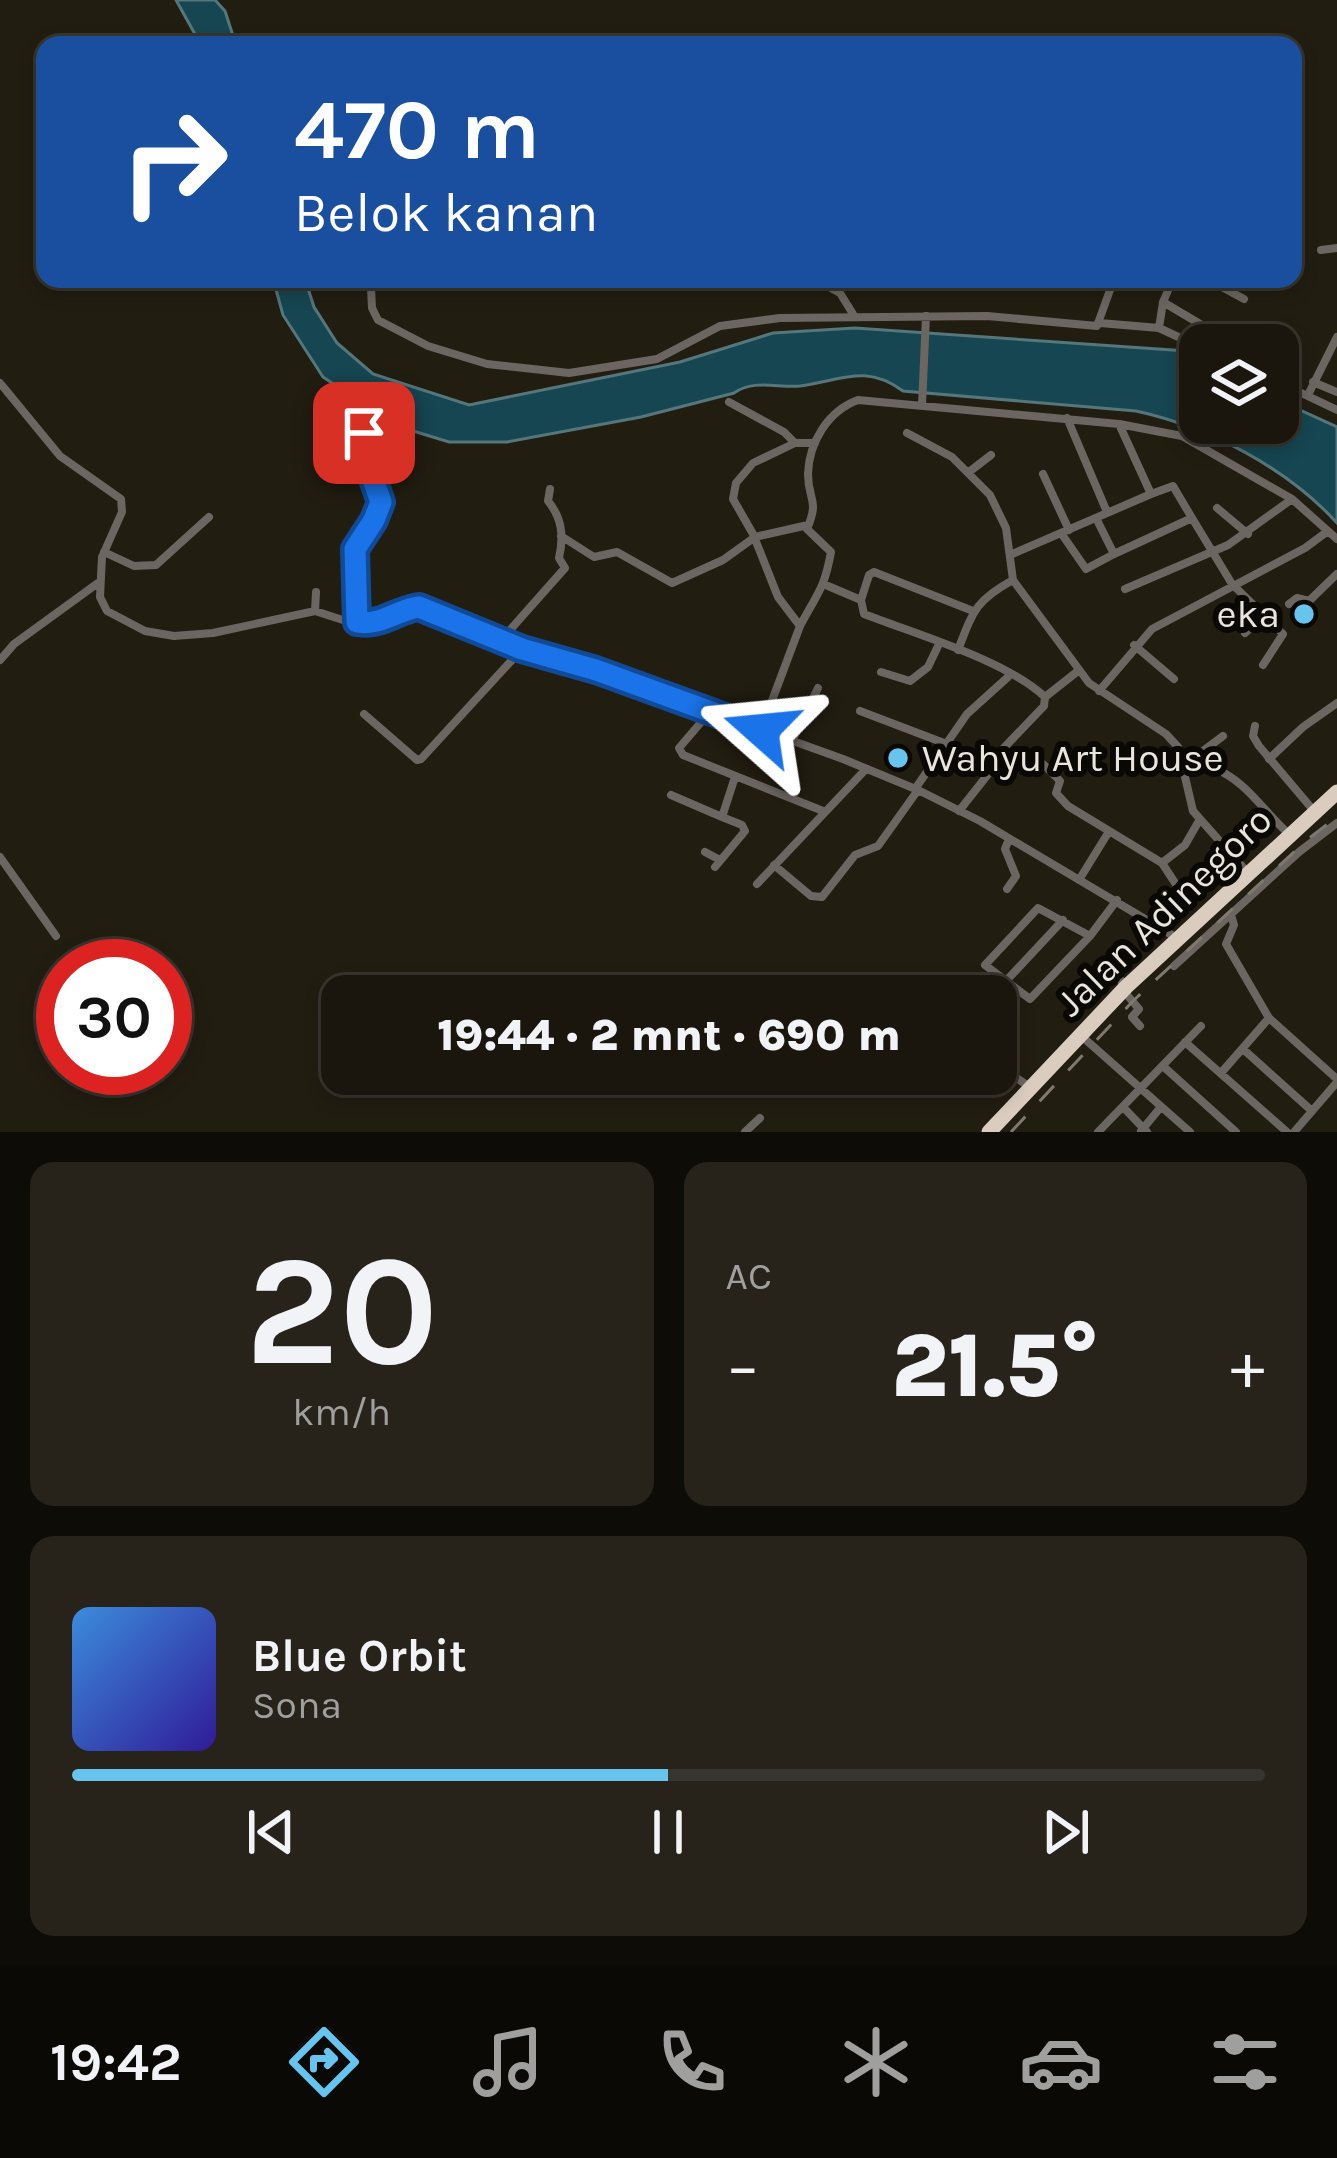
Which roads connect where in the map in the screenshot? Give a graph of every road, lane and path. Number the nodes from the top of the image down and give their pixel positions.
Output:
1 (1337, 248) edge
2 (1321, 250) dead end
3 (371, 288) dead end
4 (831, 288) edge
5 (1110, 288) edge
6 (1169, 288) edge
7 (1224, 288) edge
8 (1244, 299) dead end
9 (1163, 302) junction
10 (853, 314) junction
11 (926, 319) junction
12 (1100, 322) junction
13 (1200, 324) edge
14 (1159, 328) junction
15 (1179, 337) edge
16 (1337, 337) edge
17 (1334, 348) edge
18 (1313, 382) junction
19 (0, 383) edge
20 (1299, 391) edge
21 (1337, 392) edge
22 (1308, 395) junction
23 (729, 402) dead end
24 (922, 403) junction
25 (1337, 410) edge
26 (367, 414) dead end
27 (1066, 418) junction
28 (1119, 424) junction
29 (907, 434) dead end
30 (795, 443) junction
31 (815, 443) junction
32 (991, 455) dead end
33 (969, 472) junction
34 (1043, 474) dead end
35 (550, 489) dead end
36 (1150, 494) junction
37 (1292, 499) junction
38 (1217, 508) dead end
39 (1107, 512) junction
40 (208, 518) dead end
41 (1096, 518) junction
42 (1192, 518) junction
43 (808, 525) junction
44 (1328, 531) junction
45 (1065, 532) junction
46 (1248, 534) junction
47 (561, 536) junction
48 (754, 537) junction
49 (1337, 539) edge
50 (1212, 550) junction
51 (104, 552) junction
52 (1114, 554) junction
53 (1010, 555) junction
54 (1337, 574) edge
55 (1013, 580) junction
56 (99, 582) junction
57 (1232, 584) junction
58 (828, 586) junction
59 (1125, 589) dead end
60 (316, 592) dead end
61 (861, 600) junction
62 (1289, 604) dead end
63 (974, 610) junction
64 (315, 611) junction
65 (1262, 616) junction
66 (357, 622) junction
67 (800, 626) junction
68 (1245, 634) dead end
69 (502, 639) junction
70 (939, 644) junction
71 (1134, 645) junction
72 (522, 649) junction
73 (958, 650) junction
74 (0, 659) edge
75 (1263, 665) dead end
76 (1078, 671) junction
77 (881, 672) dead end
78 (1008, 677) junction
79 (1174, 680) dead end
80 (818, 688) dead end
81 (1099, 691) junction
82 (1045, 698) junction
83 (1337, 704) edge
84 (860, 711) dead end
85 (709, 713) junction
86 (364, 714) dead end
87 (1255, 726) dead end
88 (761, 730) junction
89 (1223, 736) dead end
90 (792, 741) junction
91 (944, 743) junction
92 (1269, 759) junction
93 (1043, 764) dead end
94 (1183, 766) junction
95 (866, 769) junction
96 (1224, 773) dead end
97 (735, 777) junction
98 (916, 790) junction
99 (1337, 792) edge
100 (671, 795) dead end
101 (1337, 806) edge
102 (823, 811) junction
103 (959, 811) junction
104 (1315, 812) junction
105 (722, 817) junction
106 (1200, 819) junction
107 (1337, 824) edge
108 (1108, 833) junction
109 (1290, 835) junction
110 (1009, 838) junction
111 (705, 852) dead end
112 (0, 857) edge
113 (1162, 863) junction
114 (774, 865) junction
115 (1248, 873) junction
116 (1079, 880) junction
117 (757, 884) dead end
118 (1007, 889) dead end
119 (1181, 892) dead end
120 (1240, 899) junction
121 (1117, 901) junction
122 (1231, 915) junction
123 (1063, 920) junction
124 (56, 936) dead end
125 (1090, 936) junction
126 (1177, 938) junction
127 (1111, 966) dead end
128 (1174, 966) dead end
129 (999, 975) edge
130 (1012, 975) edge
131 (1017, 989) edge
132 (1127, 991) junction
133 (1269, 1018) junction
134 (1140, 1026) dead end
135 (1201, 1026) dead end
136 (1087, 1040) junction
137 (1185, 1042) junction
138 (1243, 1049) junction
139 (1163, 1067) junction
140 (1221, 1073) junction
141 (1017, 1078) edge
142 (1337, 1081) edge
143 (1031, 1088) junction
144 (1140, 1091) junction
145 (1124, 1108) junction
146 (1160, 1108) junction
147 (1312, 1111) junction
148 (760, 1118) dead end
149 (1143, 1131) edge
150 (746, 1132) edge
151 (989, 1132) edge
152 (1002, 1132) edge
153 (1098, 1132) edge
154 (1190, 1132) edge
155 (1236, 1132) edge
156 (1290, 1132) edge

1 - 2 street
3 - 10 street
4 - 10 street
5 - 12 street
6 - 9 street
7 - 8 street
9 - 13 street
9 - 14 street
10 - 11 street
11 - 12 street
11 - 24 street
12 - 14 street
14 - 15 street
16 - 17 street
17 - 18 street
18 - 21 street
18 - 22 street
19 - 51 street
20 - 22 street
22 - 25 street
23 - 30 street
24 - 27 street
24 - 31 street
26 - 66 street
27 - 28 street
27 - 39 street
28 - 36 street
28 - 37 street
29 - 33 street
30 - 31 street
30 - 48 street
31 - 43 street
32 - 33 street
33 - 53 street
34 - 45 street
35 - 47 street
36 - 39 street
36 - 42 street
37 - 44 street
37 - 46 street
38 - 46 street
39 - 41 street
40 - 51 street
41 - 45 street
41 - 52 street
42 - 50 street
42 - 52 street
43 - 48 street
43 - 58 street
44 - 49 street
44 - 57 street
45 - 52 street
45 - 53 street
46 - 50 street
47 - 48 street
47 - 69 street
48 - 67 street
50 - 57 street
50 - 59 street
51 - 56 street
53 - 55 street
54 - 62 street
55 - 63 street
55 - 76 street
56 - 64 street
56 - 74 street
57 - 65 street
57 - 71 street
58 - 61 street
58 - 67 street
60 - 64 street
61 - 63 street
61 - 70 street
63 - 73 street
64 - 66 street
65 - 68 street
65 - 75 street
66 - 69 street
67 - 88 street
69 - 72 street
70 - 73 street
70 - 77 street
71 - 79 street
71 - 81 street
72 - 85 street
72 - 86 street
73 - 78 street
76 - 81 street
76 - 82 street
78 - 82 street
78 - 91 street
80 - 90 street
81 - 94 street
82 - 103 street
83 - 92 street
84 - 91 street
85 - 88 street
85 - 97 street
87 - 92 street
88 - 90 street
89 - 94 street
90 - 95 street
91 - 98 street
92 - 104 street
93 - 108 street
94 - 106 street
95 - 98 street
95 - 102 street
96 - 109 street
97 - 102 street
97 - 105 street
98 - 103 street
98 - 114 street
99 - 104 highway, Jalan Adinegoro
100 - 105 street
101 - 120 highway, Jalan Adinegoro
102 - 114 street
103 - 110 street
104 - 109 highway, Jalan Adinegoro
105 - 111 street
106 - 113 street
106 - 115 street
107 - 120 street
108 - 113 street
108 - 116 street
109 - 115 highway, Jalan Adinegoro
110 - 116 street
110 - 118 street
112 - 124 street
113 - 119 street
114 - 117 street
115 - 126 highway, Jalan Adinegoro
116 - 121 street
120 - 122 street
120 - 132 highway, Jalan Adinegoro
121 - 125 street
121 - 126 street
122 - 128 street
122 - 133 street
123 - 125 street
123 - 129 street
123 - 130 street
125 - 131 street
126 - 132 highway, Jalan Adinegoro
127 - 132 street
132 - 134 street
132 - 136 highway, Jalan Adinegoro
132 - 143 highway, Jalan Adinegoro
133 - 138 street
133 - 142 street
135 - 137 street
136 - 144 street
136 - 152 highway, Jalan Adinegoro
137 - 139 street
137 - 140 street
138 - 140 street
138 - 147 street
139 - 144 street
139 - 155 street
140 - 156 street
141 - 143 street
142 - 147 street
143 - 151 highway, Jalan Adinegoro
144 - 145 street
144 - 146 street
145 - 149 street
145 - 153 street
146 - 149 street
146 - 154 street
147 - 156 street
148 - 150 street

